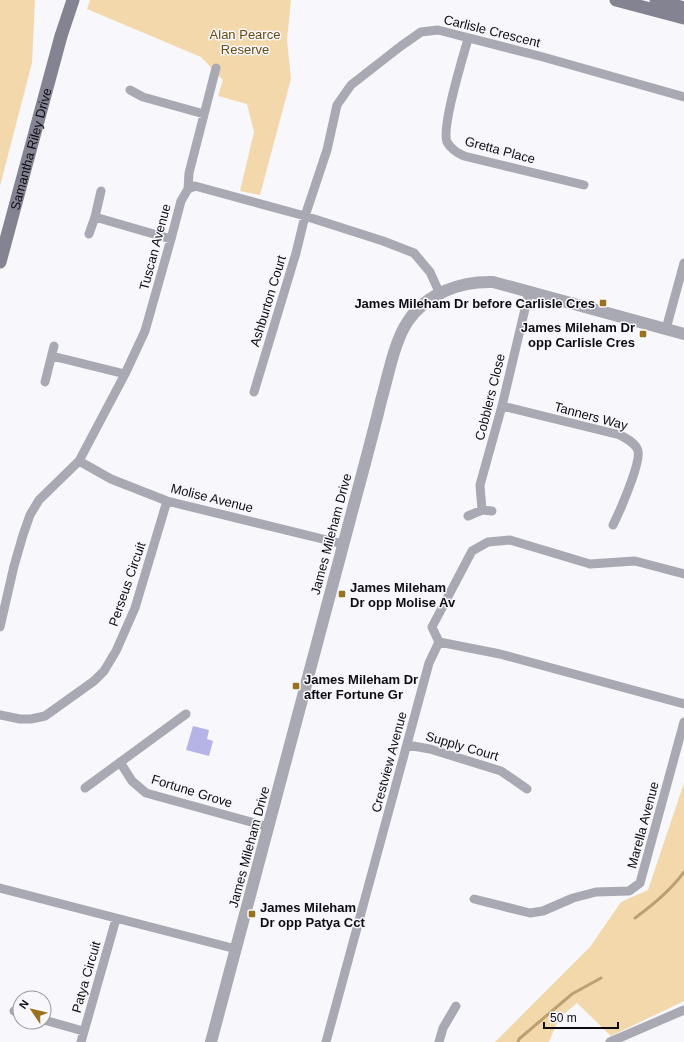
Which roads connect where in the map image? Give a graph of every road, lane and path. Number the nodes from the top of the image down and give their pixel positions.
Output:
1 (65, 0) edge
2 (73, 0) edge
3 (616, 0) edge
4 (656, 0) edge
5 (684, 8) edge
6 (684, 18) edge
7 (61, 36) junction
8 (468, 39) junction
9 (216, 68) dead end
10 (130, 90) dead end
11 (684, 96) edge
12 (204, 114) junction
13 (584, 185) dead end
14 (188, 189) junction
15 (100, 191) dead end
16 (305, 216) junction
17 (96, 217) junction
18 (89, 234) dead end
19 (171, 239) junction
20 (0, 262) edge
21 (684, 263) edge
22 (529, 292) junction
23 (440, 294) junction
24 (666, 329) junction
25 (684, 334) edge
26 (125, 374) junction
27 (45, 382) dead end
28 (254, 392) dead end
29 (502, 406) junction
30 (79, 461) junction
31 (167, 501) junction
32 (482, 510) junction
33 (492, 511) dead end
34 (468, 516) dead end
35 (614, 525) dead end
36 (344, 544) junction
37 (684, 574) edge
38 (0, 627) edge
39 (439, 642) junction
40 (684, 704) edge
41 (186, 714) dead end
42 (0, 715) edge
43 (684, 722) edge
44 (408, 745) junction
45 (120, 762) junction
46 (85, 788) dead end
47 (527, 789) dead end
48 (269, 827) junction
49 (0, 888) edge
50 (474, 899) dead end
51 (116, 919) junction
52 (236, 949) junction
53 (456, 1006) dead end
54 (684, 1010) edge
55 (52, 1022) edge
56 (83, 1032) junction
57 (81, 1042) edge
58 (211, 1042) edge
59 (326, 1042) edge
60 (439, 1042) edge
61 (610, 1042) edge

1 - 7 main road, Samantha Riley Drive
2 - 7 main road, Samantha Riley Drive
3 - 6 main road
4 - 5 main road
7 - 20 main road, Samantha Riley Drive
8 - 11 street, Carlisle Crescent
8 - 13 street, Gretta Place
8 - 16 street, Carlisle Crescent
9 - 12 street
10 - 12 street
12 - 14 street
14 - 16 street
14 - 19 street, Tuscan Avenue
15 - 17 street
16 - 23 street
16 - 28 street, Ashburton Court
17 - 18 street
17 - 19 street
19 - 26 street, Tuscan Avenue
21 - 24 street
22 - 23 street, James Mileham Drive
22 - 24 street, James Mileham Drive
22 - 29 street, Cobblers Close
23 - 36 street, James Mileham Drive
24 - 25 street, James Mileham Drive
26 - 27 street
26 - 30 street, Tuscan Avenue
29 - 32 street, Cobblers Close
29 - 35 street, Tanners Way
30 - 31 street, Molise Avenue
30 - 38 street
31 - 36 street, Molise Avenue
31 - 42 street, Perseus Circuit
32 - 33 street
32 - 34 street
36 - 48 street, James Mileham Drive
37 - 39 street
39 - 40 street
39 - 44 street, Crestview Avenue
41 - 45 street
43 - 50 street, Marella Avenue
44 - 47 street, Supply Court
44 - 59 street, Crestview Avenue
45 - 46 street
45 - 48 street, Fortune Grove
48 - 52 street, James Mileham Drive
49 - 51 street
51 - 52 street
51 - 56 street, Patya Circuit
52 - 58 street, James Mileham Drive
53 - 60 street
54 - 61 street
55 - 56 street
56 - 57 street, Patya Circuit

